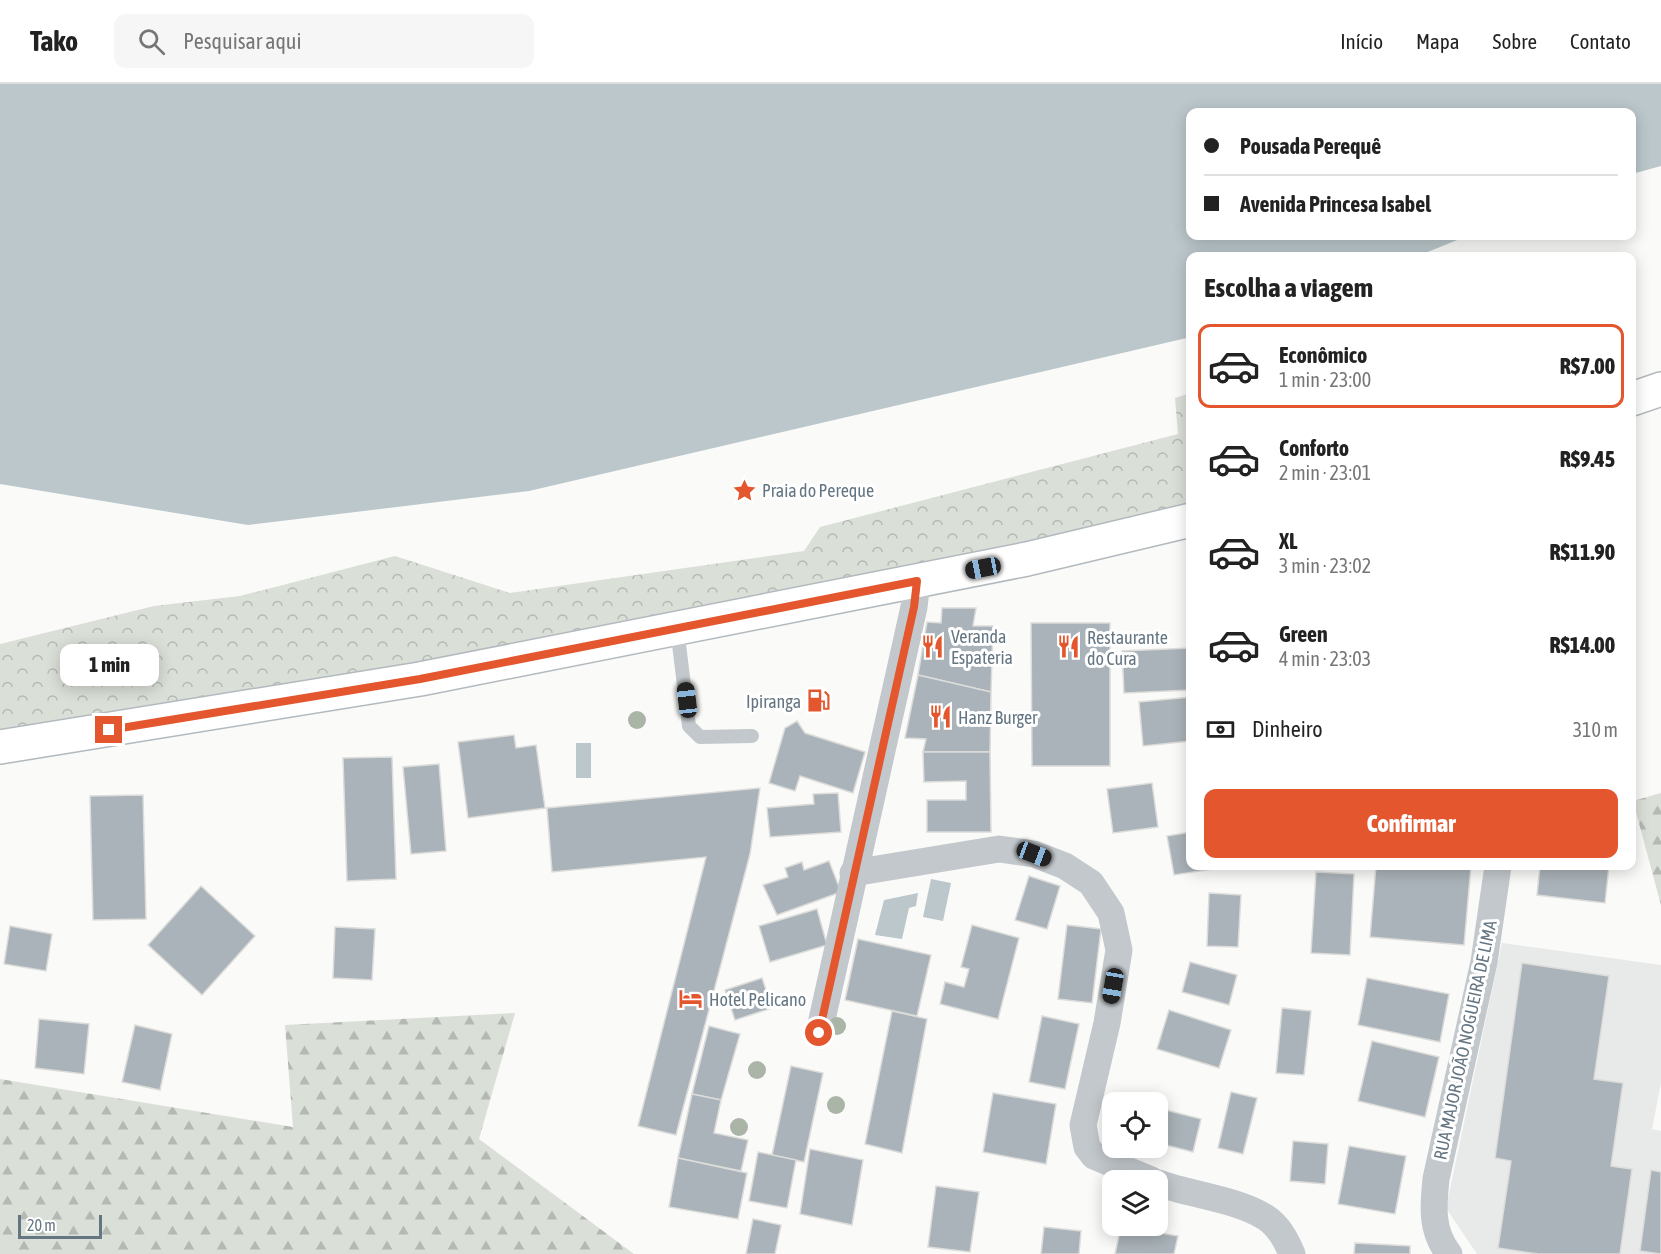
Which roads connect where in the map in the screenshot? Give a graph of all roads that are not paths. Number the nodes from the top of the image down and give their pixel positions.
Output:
1 (1661, 389) edge
2 (1636, 398) edge
3 (1186, 521) edge
4 (917, 581) junction
5 (677, 628) junction
6 (752, 736) dead end
7 (0, 747) edge
8 (1497, 870) edge
9 (854, 873) junction
10 (819, 1033) dead end
11 (1127, 1170) edge
12 (1168, 1186) edge
13 (1292, 1254) edge
14 (1449, 1254) edge

1 - 2 main road
3 - 4 main road
4 - 5 main road
4 - 9 street
5 - 6 lane
5 - 7 main road
8 - 14 street, RUA MAJOR JOÃO NOGUEIRA DE LIMA
9 - 10 street
9 - 11 street
12 - 13 street

